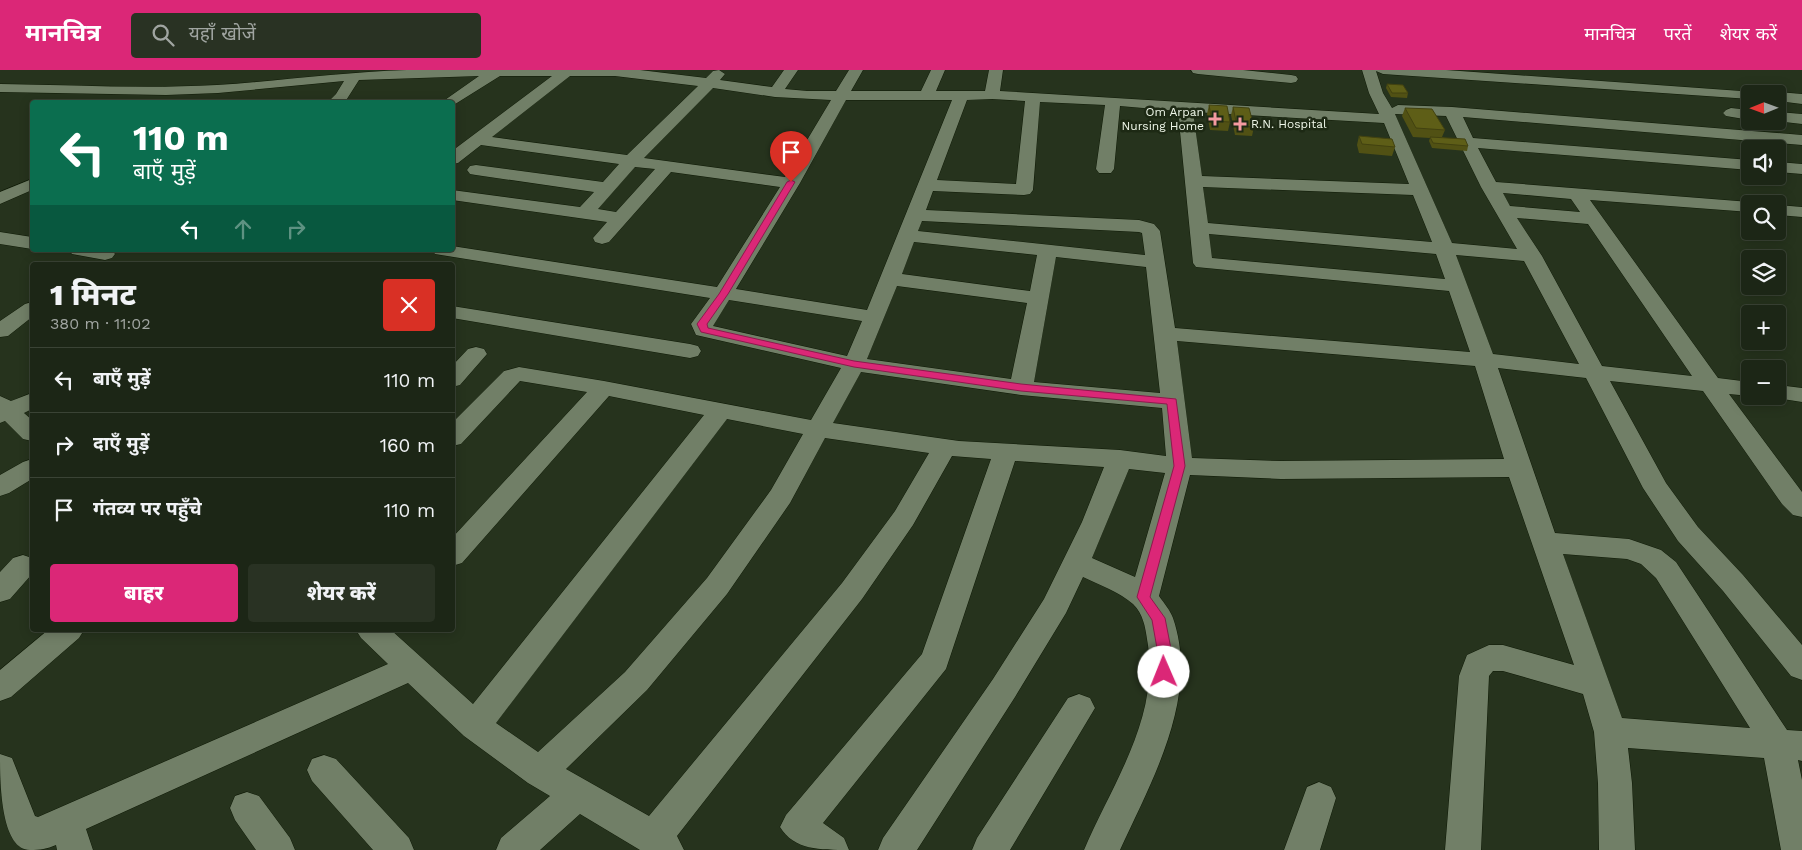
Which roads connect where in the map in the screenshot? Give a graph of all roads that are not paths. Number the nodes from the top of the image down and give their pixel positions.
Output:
1 (238, 70) edge
2 (271, 70) edge
3 (549, 70) edge
4 (721, 70) edge
5 (791, 70) edge
6 (856, 70) edge
7 (938, 70) edge
8 (996, 70) edge
9 (1198, 70) edge
10 (1370, 70) edge
11 (1383, 70) edge
12 (1631, 70) edge
13 (474, 71) edge
14 (497, 71) edge
15 (566, 71) edge
16 (1289, 74) edge
17 (1470, 74) edge
18 (110, 75) dead end
19 (354, 76) junction
20 (710, 83) junction
21 (257, 85) junction
22 (0, 88) edge
23 (218, 88) junction
24 (1648, 88) junction
25 (86, 89) junction
26 (775, 93) junction
27 (962, 94) junction
28 (928, 95) junction
29 (992, 95) junction
30 (1741, 95) edge
31 (840, 97) junction
32 (1032, 97) junction
33 (1786, 98) edge
34 (1802, 99) edge
35 (338, 100) edge
36 (453, 100) edge
37 (1113, 101) junction
38 (1186, 107) junction
39 (1452, 112) junction
40 (1731, 113) dead end
41 (1741, 114) edge
42 (1305, 115) junction
43 (1388, 115) junction
44 (1493, 116) junction
45 (1786, 118) edge
46 (1802, 119) edge
47 (479, 140) junction
48 (1802, 140) edge
49 (1467, 142) junction
50 (455, 157) edge
51 (632, 160) junction
52 (1741, 164) edge
53 (668, 165) junction
54 (1786, 168) edge
55 (30, 170) edge
56 (476, 170) dead end
57 (1105, 170) dead end
58 (1802, 170) edge
59 (1194, 181) junction
60 (791, 182) junction
61 (0, 183) edge
62 (30, 185) edge
63 (927, 185) junction
64 (967, 187) junction
65 (1490, 187) junction
66 (607, 188) junction
67 (1420, 190) junction
68 (1576, 193) junction
69 (455, 194) edge
70 (0, 200) edge
71 (1741, 206) edge
72 (1505, 211) junction
73 (1786, 211) edge
74 (1802, 212) edge
75 (584, 213) junction
76 (960, 217) junction
77 (620, 218) junction
78 (1593, 218) junction
79 (911, 226) junction
80 (1200, 228) junction
81 (0, 238) edge
82 (602, 238) dead end
83 (30, 243) edge
84 (1444, 248) junction
85 (1048, 251) junction
86 (87, 252) edge
87 (455, 252) edge
88 (102, 256) edge
89 (1532, 256) junction
90 (1156, 262) junction
91 (890, 279) junction
92 (1457, 286) junction
93 (723, 294) junction
94 (1038, 298) junction
95 (30, 309) edge
96 (455, 312) edge
97 (875, 317) junction
98 (0, 331) edge
99 (1165, 334) junction
100 (690, 351) dead end
101 (476, 354) dead end
102 (1482, 360) junction
103 (854, 364) junction
104 (1596, 373) junction
105 (455, 377) edge
106 (1710, 385) junction
107 (604, 388) junction
108 (1021, 388) junction
109 (1741, 388) edge
110 (1789, 394) edge
111 (30, 401) edge
112 (1172, 401) junction
113 (3, 410) edge
114 (721, 410) junction
115 (1802, 412) edge
116 (818, 429) junction
117 (30, 431) edge
118 (455, 435) edge
119 (944, 446) junction
120 (1006, 452) junction
121 (1120, 459) junction
122 (1180, 466) junction
123 (1519, 468) junction
124 (30, 469) edge
125 (0, 487) edge
126 (1802, 508) edge
127 (1546, 542) junction
128 (455, 553) edge
129 (1076, 562) junction
130 (23, 566) dead end
131 (0, 591) edge
132 (1144, 597) junction
133 (67, 632) edge
134 (379, 632) edge
135 (413, 667) junction
136 (1802, 667) edge
137 (1596, 684) junction
138 (0, 688) edge
139 (1079, 708) dead end
140 (475, 726) junction
141 (1610, 732) junction
142 (1790, 745) edge
143 (0, 769) edge
144 (324, 770) dead end
145 (540, 772) junction
146 (576, 795) junction
147 (1319, 798) dead end
148 (247, 808) dead end
149 (71, 835) edge
150 (660, 844) edge
151 (277, 850) edge
152 (396, 850) edge
153 (514, 850) edge
154 (832, 850) edge
155 (896, 850) edge
156 (990, 850) edge
157 (1102, 850) edge
158 (1302, 850) edge
159 (1463, 850) edge
160 (1617, 850) edge
161 (1799, 850) edge

1 - 23 street
2 - 21 street
3 - 14 street
3 - 15 street
4 - 20 street
5 - 26 street
6 - 31 street
7 - 28 street
8 - 29 street
9 - 16 street
10 - 43 street
11 - 17 street
12 - 24 street
13 - 14 street
13 - 19 street
14 - 36 street
15 - 20 street
15 - 47 street
16 - 42 street
17 - 24 street
17 - 44 street
18 - 25 street
19 - 21 street
19 - 35 street
20 - 26 street
20 - 51 street
21 - 23 street
22 - 25 street
23 - 25 street
24 - 30 street
26 - 31 street
27 - 28 street
27 - 29 street
27 - 63 street
28 - 31 street
29 - 32 street
31 - 60 street
32 - 37 street
32 - 64 street
33 - 34 street
37 - 38 street
37 - 57 street
38 - 42 street
38 - 59 street
39 - 43 street
39 - 44 street
39 - 49 street
40 - 41 street
42 - 43 street
43 - 67 street
44 - 48 street
45 - 46 street
47 - 50 street
47 - 51 street
49 - 52 street
49 - 65 street
51 - 53 street
51 - 66 street
53 - 60 street
53 - 77 street
54 - 58 street
55 - 61 street
56 - 66 street
59 - 67 street
59 - 80 street
60 - 93 street
62 - 70 street
63 - 64 street
63 - 79 street
64 - 76 street
65 - 68 street
65 - 72 street
66 - 75 street
67 - 84 street
68 - 71 street
68 - 78 street
69 - 75 street
72 - 78 street
72 - 89 street
73 - 74 street
75 - 77 street
76 - 79 street
76 - 90 street
77 - 82 street
78 - 106 street
79 - 85 street
79 - 91 street
80 - 84 street
80 - 92 street
81 - 83 street
84 - 89 street
84 - 92 street
85 - 90 street
85 - 94 street
86 - 88 street
87 - 93 street
89 - 104 street
90 - 99 street
91 - 94 street
91 - 97 street
92 - 102 street
93 - 97 street
93 - 103 street
94 - 108 street
95 - 98 street
96 - 100 street
97 - 103 street
99 - 102 street
99 - 112 street
101 - 105 street
102 - 104 street
102 - 123 street
103 - 108 street
103 - 116 street
104 - 106 street
104 - 136 street
106 - 109 street
106 - 126 street
107 - 114 street
107 - 118 street
107 - 128 street
108 - 112 street
110 - 115 street
111 - 113 street
112 - 122 street
113 - 117 street
114 - 116 street
114 - 140 street
116 - 119 street
116 - 145 street
119 - 120 street
119 - 150 street
120 - 121 street
120 - 154 street
121 - 122 street
121 - 129 street
122 - 123 street
122 - 132 street
123 - 127 street
124 - 125 street
127 - 137 street
127 - 142 street
129 - 132 street
129 - 155 street
130 - 131 street
132 - 157 street
133 - 138 street
134 - 135 street
135 - 140 street
135 - 149 street
137 - 141 street
137 - 159 street
139 - 156 street
140 - 145 street
141 - 142 street
141 - 160 street
142 - 161 street
143 - 149 street
144 - 152 street
145 - 146 street
146 - 150 street
146 - 153 street
147 - 158 street
148 - 151 street

